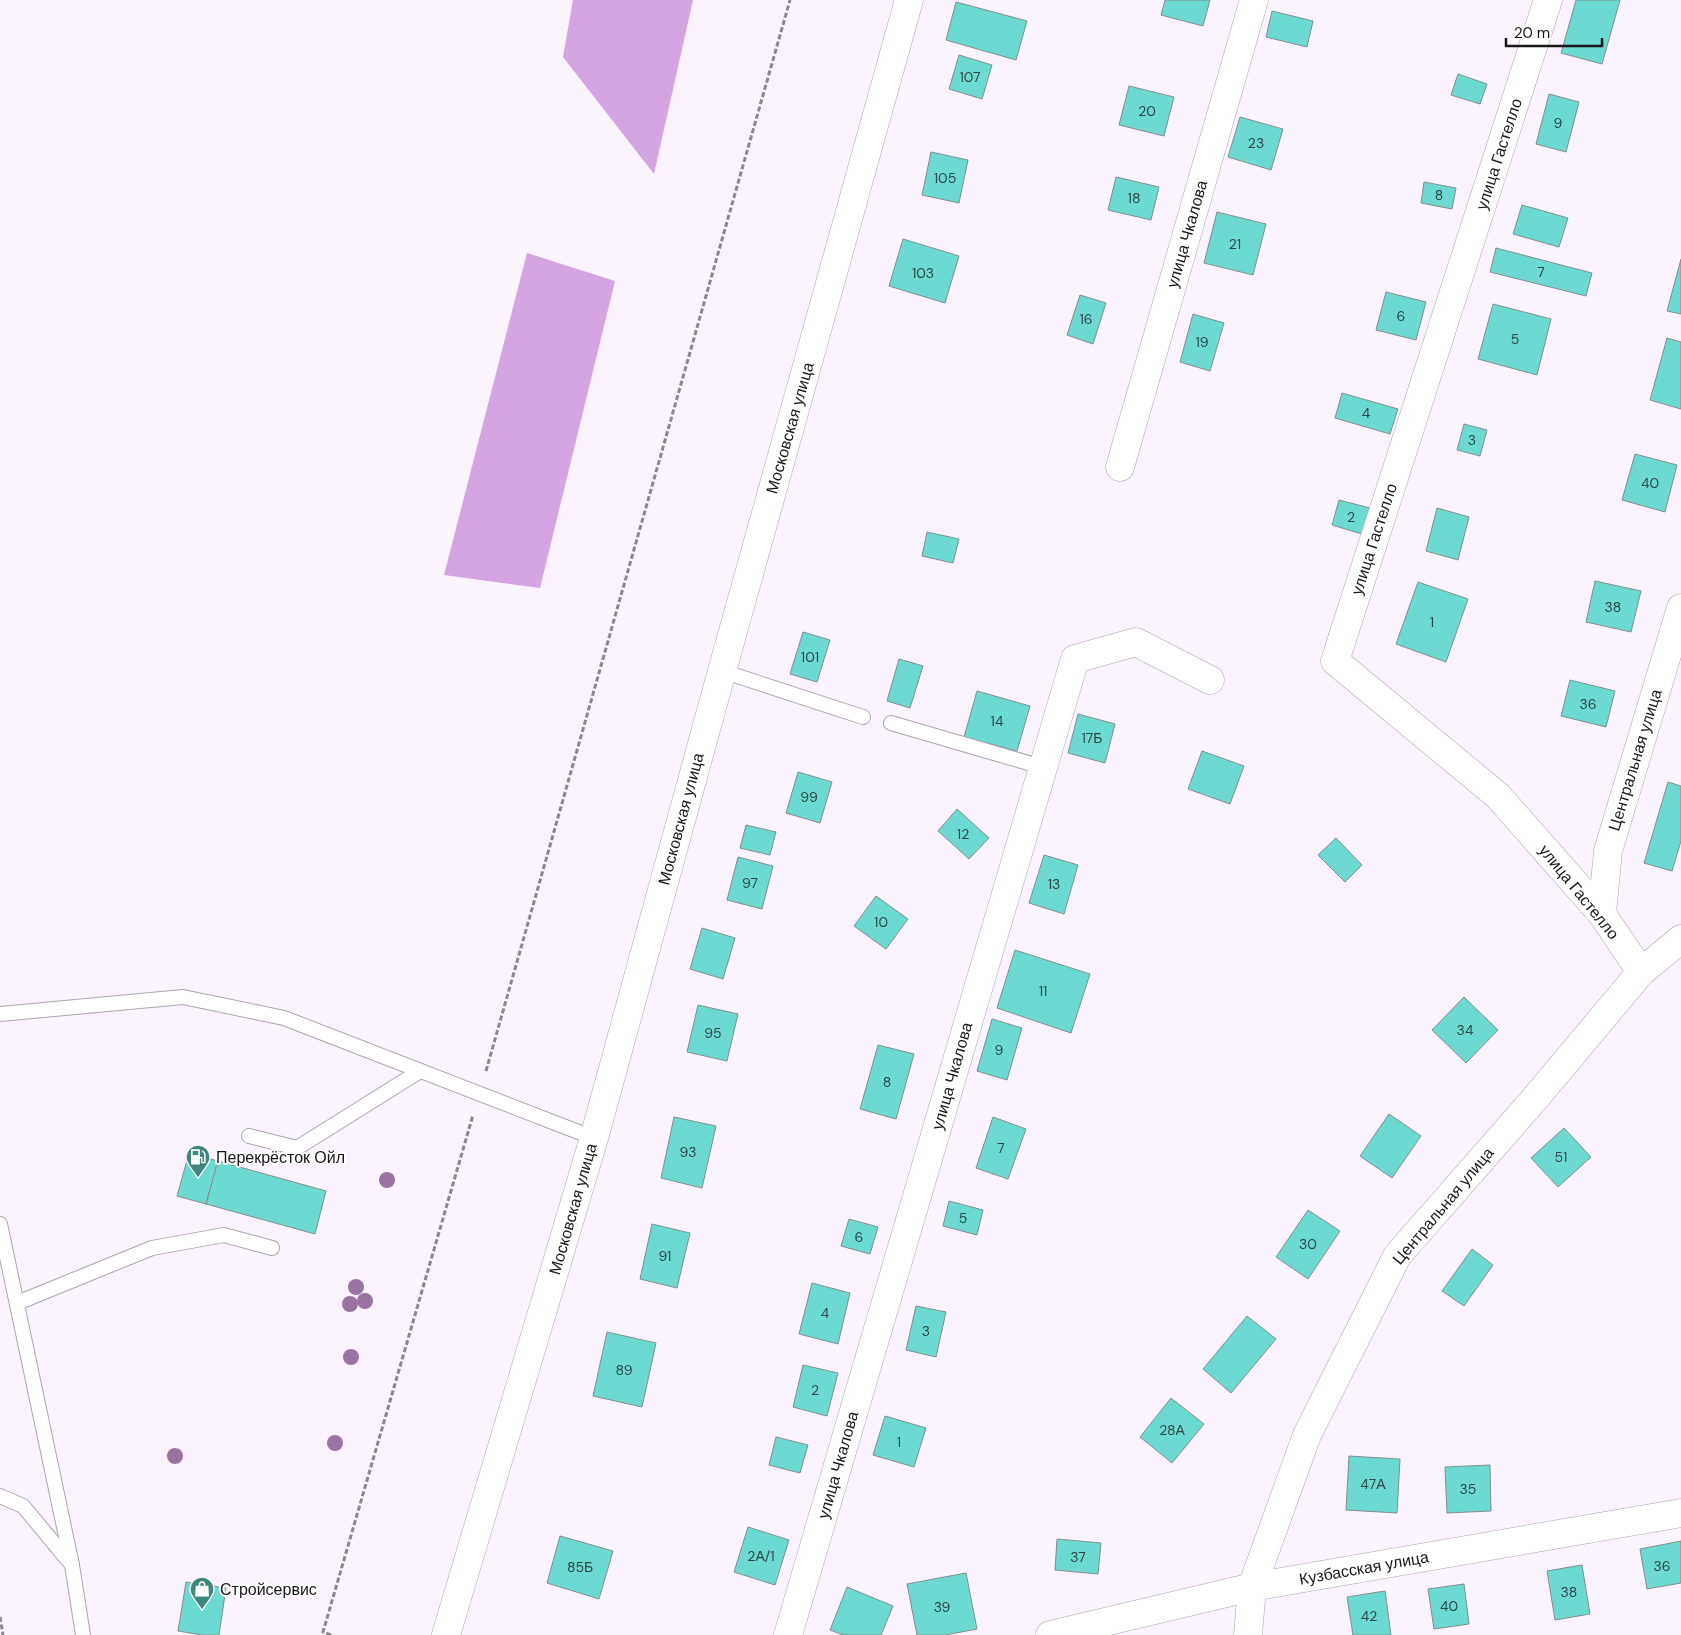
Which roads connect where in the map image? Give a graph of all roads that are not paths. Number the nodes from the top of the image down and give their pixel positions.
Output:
1 (909, 0) edge
2 (1254, 0) edge
3 (1548, 0) edge
4 (1120, 467) dead end
5 (1681, 608) edge
6 (722, 671) junction
7 (1210, 680) dead end
8 (863, 717) dead end
9 (891, 724) dead end
10 (1042, 767) junction
11 (1602, 914) junction
12 (1681, 940) edge
13 (1641, 972) junction
14 (0, 1014) edge
15 (420, 1071) junction
16 (249, 1136) dead end
17 (594, 1138) junction
18 (0, 1224) edge
19 (272, 1248) dead end
20 (17, 1303) junction
21 (0, 1496) edge
22 (1681, 1513) edge
23 (72, 1565) junction
24 (1252, 1587) junction
25 (83, 1635) edge
26 (446, 1635) edge
27 (788, 1635) edge
28 (1050, 1635) edge
29 (1248, 1635) edge

1 - 6 street, Московская улица
2 - 4 street, улица Чкалова
3 - 11 street, улица Гастелло
5 - 11 street, Центральная улица
6 - 8 lane
6 - 17 street, Московская улица
7 - 10 street, улица Чкалова
9 - 10 lane
10 - 27 street, улица Чкалова
11 - 13 street, улица Гастелло
12 - 13 street, Центральная улица
13 - 24 street, Центральная улица
14 - 15 lane
15 - 16 lane
15 - 17 lane
17 - 26 street, Московская улица
18 - 20 lane
19 - 20 lane
20 - 23 lane
21 - 23 lane
22 - 24 street, Кузбасская улица
23 - 25 lane
24 - 28 street, Кузбасская улица
24 - 29 street, Центральная улица

